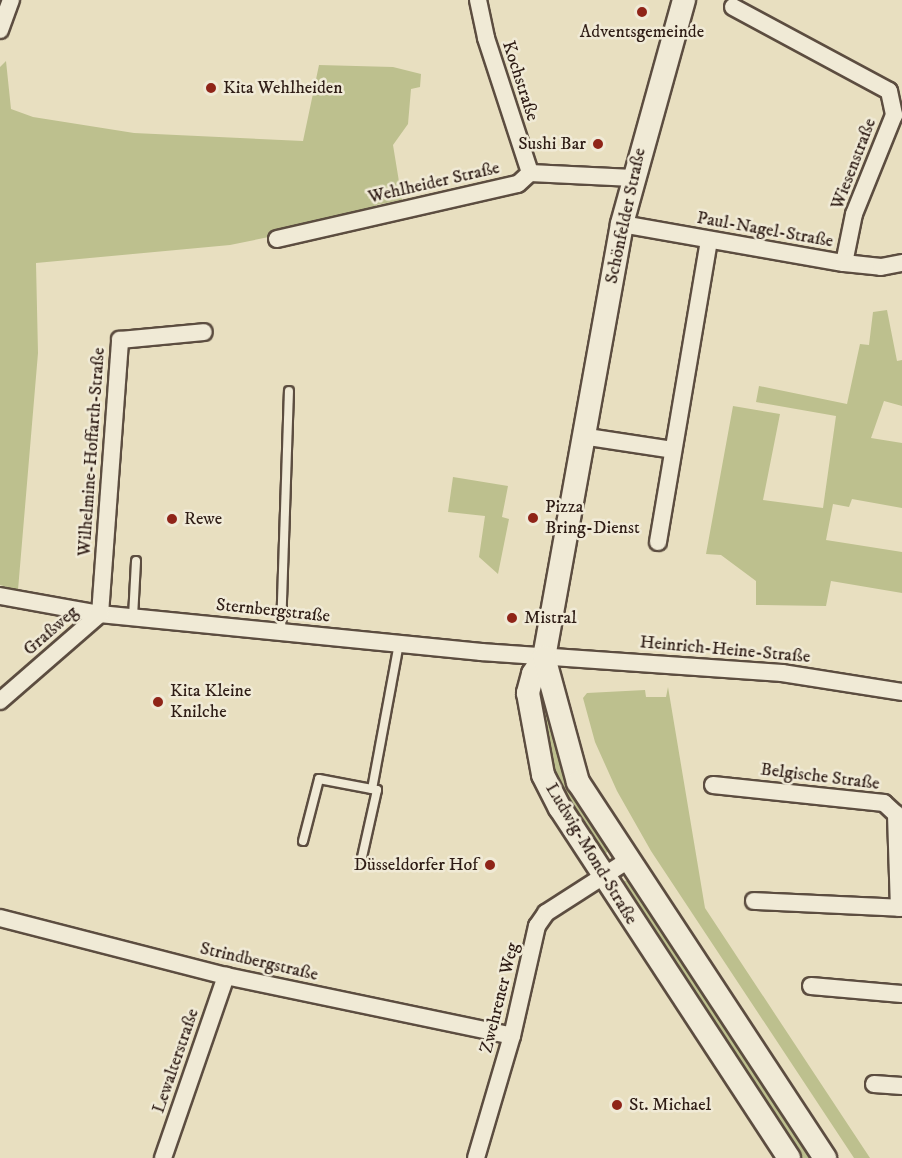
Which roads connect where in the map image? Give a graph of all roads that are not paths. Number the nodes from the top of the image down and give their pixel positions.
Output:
1 (11, 0) edge
2 (478, 0) edge
3 (684, 0) edge
4 (733, 7) dead end
5 (0, 30) edge
6 (898, 117) edge
7 (530, 173) junction
8 (633, 178) junction
9 (622, 224) junction
10 (277, 239) dead end
11 (709, 240) junction
12 (844, 263) junction
13 (902, 263) edge
14 (204, 332) dead end
15 (288, 391) dead end
16 (582, 436) junction
17 (673, 450) junction
18 (658, 542) dead end
19 (136, 561) dead end
20 (0, 596) edge
21 (100, 614) junction
22 (133, 617) junction
23 (281, 631) junction
24 (399, 644) junction
25 (544, 657) junction
26 (902, 692) edge
27 (0, 701) edge
28 (713, 785) dead end
29 (372, 789) junction
30 (303, 841) dead end
31 (362, 857) dead end
32 (627, 861) junction
33 (602, 877) junction
34 (753, 901) dead end
35 (901, 908) edge
36 (0, 918) edge
37 (226, 976) junction
38 (811, 986) dead end
39 (902, 994) edge
40 (512, 1036) junction
41 (874, 1084) dead end
42 (902, 1086) edge
43 (163, 1158) edge
44 (476, 1158) edge
45 (789, 1158) edge
46 (825, 1158) edge

1 - 5 street
2 - 7 street, Kochstraße
3 - 8 main road, Schönfelder Straße
4 - 6 street, Wiesenstraße
6 - 12 street, Wiesenstraße
7 - 8 street
7 - 10 street, Wehlheider Straße
8 - 9 main road, Schönfelder Straße
9 - 11 street, Paul-Nagel-Straße
9 - 16 main road, Schönfelder Straße
11 - 12 street, Paul-Nagel-Straße
11 - 17 street
12 - 13 street, Paul-Nagel-Straße
14 - 21 street, Wilhelmine-Hoffarth-Straße
15 - 23 lane
16 - 17 street
16 - 25 main road, Schönfelder Straße
17 - 18 street
19 - 22 lane
20 - 21 street, Sternbergstraße
21 - 22 street, Sternbergstraße
21 - 27 street, Graßweg
22 - 23 street, Sternbergstraße
23 - 24 street, Sternbergstraße
24 - 25 street, Sternbergstraße
24 - 29 lane
25 - 26 street, Heinrich-Heine-Straße
25 - 32 main road, Ludwig-Mond-Straße
25 - 33 main road, Ludwig-Mond-Straße
28 - 35 street, Belgische Straße
29 - 30 lane
29 - 31 lane
32 - 33 street, Zwehrener Weg
32 - 46 main road, Ludwig-Mond-Straße
33 - 40 street, Zwehrener Weg
33 - 45 main road, Ludwig-Mond-Straße
34 - 35 street, Belgische Straße
36 - 37 street, Strindbergstraße
37 - 40 street, Strindbergstraße
37 - 43 street, Lewalterstraße
38 - 39 street
40 - 44 street, Zwehrener Weg
41 - 42 street

